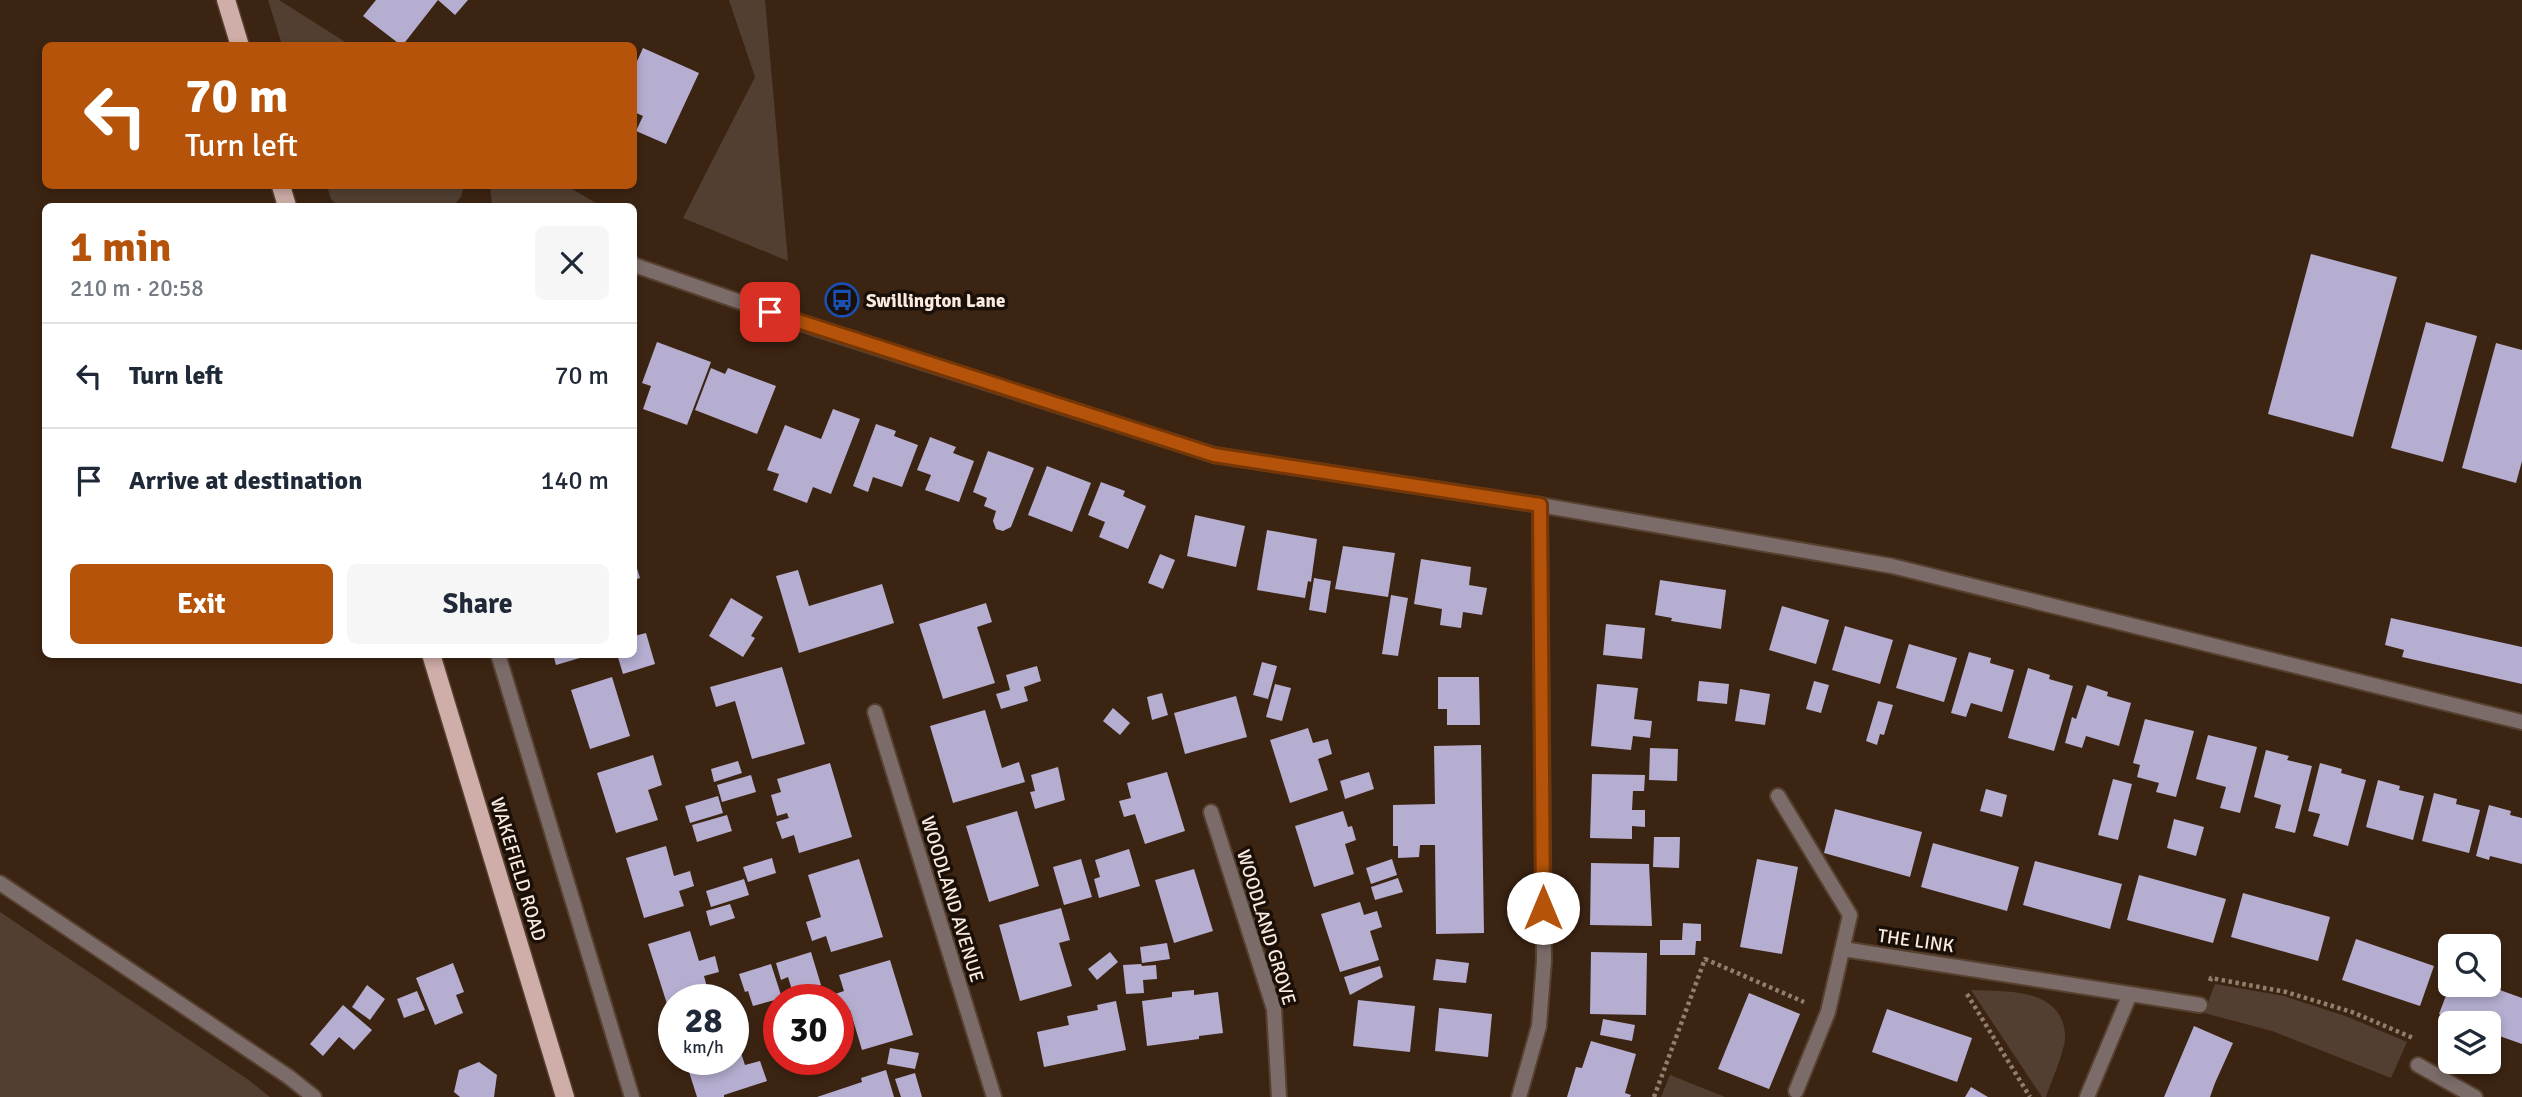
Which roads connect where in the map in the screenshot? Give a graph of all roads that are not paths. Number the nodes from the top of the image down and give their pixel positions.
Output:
1 (226, 0) edge
2 (239, 42) edge
3 (637, 266) edge
4 (1540, 505) junction
5 (431, 658) edge
6 (499, 658) edge
7 (875, 712) dead end
8 (2522, 722) edge
9 (1778, 796) dead end
10 (1211, 812) dead end
11 (0, 883) edge
12 (1843, 949) junction
13 (2130, 994) junction
14 (2200, 1005) road end
15 (2418, 1065) road end
16 (1796, 1091) dead end
17 (314, 1097) edge
18 (565, 1097) edge
19 (632, 1097) edge
20 (995, 1097) edge
21 (1279, 1097) edge
22 (1519, 1097) edge
23 (2087, 1097) edge
24 (2475, 1097) edge

1 - 2 main road
3 - 4 street
4 - 8 street
4 - 22 street
5 - 18 main road, WAKEFIELD ROAD
6 - 19 street
7 - 20 street, WOODLAND AVENUE
9 - 12 street
10 - 21 street, WOODLAND GROVE
11 - 17 street
12 - 13 street, THE LINK
12 - 16 street
13 - 14 street, THE LINK
13 - 23 street
15 - 24 street

